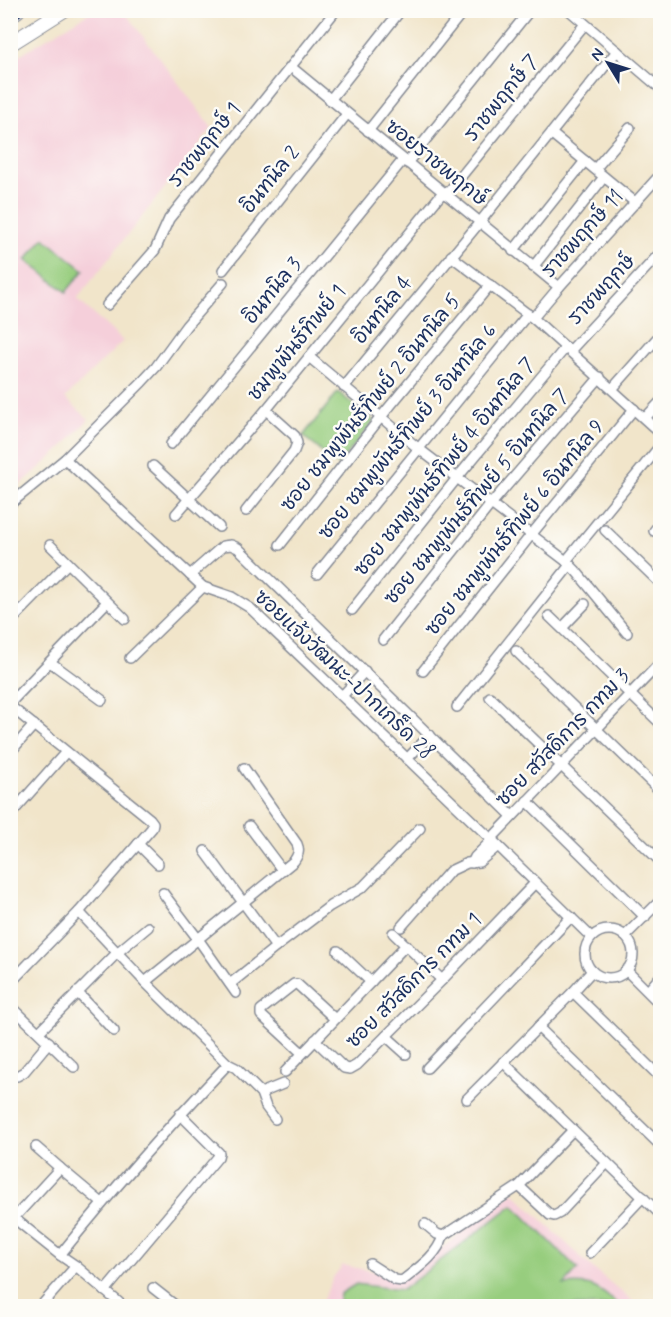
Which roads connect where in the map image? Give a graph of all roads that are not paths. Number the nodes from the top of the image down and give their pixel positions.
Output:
1 (18, 10) edge
2 (64, 10) edge
3 (336, 10) edge
4 (401, 10) edge
5 (464, 10) edge
6 (530, 10) edge
7 (655, 10) edge
8 (570, 11) edge
9 (10, 15) edge
10 (660, 15) edge
11 (585, 24) junction
12 (10, 44) edge
13 (617, 51) junction
14 (291, 67) junction
15 (660, 88) edge
16 (330, 100) junction
17 (347, 114) junction
18 (630, 128) dead end
19 (368, 131) junction
20 (552, 134) junction
21 (405, 161) junction
22 (585, 161) junction
23 (595, 169) junction
24 (660, 175) edge
25 (604, 177) junction
26 (445, 194) junction
27 (636, 203) junction
28 (480, 222) junction
29 (513, 251) junction
30 (660, 253) edge
31 (451, 256) junction
32 (533, 267) junction
33 (223, 270) dead end
34 (223, 283) dead end
35 (490, 285) junction
36 (559, 287) junction
37 (107, 305) dead end
38 (530, 316) junction
39 (660, 335) edge
40 (568, 349) junction
41 (309, 357) junction
42 (600, 377) junction
43 (344, 387) junction
44 (612, 388) junction
45 (660, 402) edge
46 (634, 409) junction
47 (266, 410) junction
48 (381, 417) junction
49 (645, 418) junction
50 (660, 433) edge
51 (171, 444) dead end
52 (660, 446) edge
53 (419, 449) junction
54 (65, 459) junction
55 (153, 466) dead end
56 (458, 478) junction
57 (189, 499) junction
58 (10, 504) edge
59 (491, 504) junction
60 (246, 511) dead end
61 (176, 514) dead end
62 (660, 523) edge
63 (219, 527) dead end
64 (604, 530) dead end
65 (654, 531) dead end
66 (531, 535) junction
67 (50, 545) dead end
68 (280, 545) dead end
69 (68, 563) junction
70 (568, 563) junction
71 (317, 574) dead end
72 (190, 575) junction
73 (660, 583) edge
74 (203, 587) junction
75 (107, 602) junction
76 (585, 604) dead end
77 (352, 610) dead end
78 (549, 616) dead end
79 (125, 619) dead end
80 (10, 622) edge
81 (562, 628) junction
82 (627, 633) dead end
83 (383, 640) dead end
84 (516, 651) dead end
85 (130, 658) dead end
86 (50, 662) junction
87 (660, 663) edge
88 (365, 671) junction
89 (423, 671) dead end
90 (631, 693) junction
91 (342, 696) junction
92 (490, 697) dead end
93 (102, 700) dead end
94 (10, 705) edge
95 (457, 707) dead end
96 (660, 723) edge
97 (34, 725) junction
98 (596, 729) junction
99 (430, 735) junction
100 (12, 750) dead end
101 (66, 752) junction
102 (407, 759) junction
103 (561, 765) junction
104 (244, 768) dead end
105 (660, 791) edge
106 (527, 801) junction
107 (10, 815) edge
108 (512, 816) junction
109 (249, 826) dead end
110 (420, 828) dead end
111 (494, 841) junction
112 (138, 844) junction
113 (205, 851) dead end
114 (660, 861) edge
115 (158, 864) dead end
116 (282, 870) junction
117 (535, 883) junction
118 (163, 893) dead end
119 (660, 901) edge
120 (243, 902) junction
121 (79, 912) junction
122 (571, 917) junction
123 (645, 917) junction
124 (148, 927) dead end
125 (625, 936) junction
126 (591, 937) junction
127 (198, 939) junction
128 (406, 945) junction
129 (276, 946) junction
130 (338, 951) dead end
131 (118, 952) junction
132 (626, 970) junction
133 (592, 971) junction
134 (660, 977) edge
135 (442, 980) junction
136 (145, 982) junction
137 (371, 982) junction
138 (10, 983) edge
139 (230, 984) junction
140 (648, 991) junction
141 (77, 992) junction
142 (573, 992) junction
143 (236, 993) dead end
144 (660, 1004) edge
145 (10, 1005) edge
146 (335, 1019) junction
147 (538, 1027) junction
148 (114, 1031) dead end
149 (39, 1032) junction
150 (386, 1036) junction
151 (315, 1040) junction
152 (49, 1042) junction
153 (302, 1053) junction
154 (406, 1054) dead end
155 (503, 1062) junction
156 (228, 1064) junction
157 (74, 1067) dead end
158 (427, 1068) dead end
159 (285, 1072) dead end
160 (10, 1074) edge
161 (660, 1077) edge
162 (283, 1084) dead end
163 (261, 1093) junction
164 (467, 1099) dead end
165 (180, 1114) junction
166 (275, 1119) dead end
167 (573, 1130) junction
168 (660, 1145) edge
169 (36, 1147) dead end
170 (607, 1163) junction
171 (60, 1168) junction
172 (519, 1186) junction
173 (643, 1197) junction
174 (102, 1203) junction
175 (660, 1214) edge
176 (12, 1217) edge
177 (424, 1224) dead end
178 (443, 1236) junction
179 (590, 1253) dead end
180 (60, 1255) junction
181 (370, 1264) dead end
182 (76, 1266) junction
183 (153, 1288) dead end
184 (105, 1291) junction
185 (117, 1304) edge
186 (41, 1306) edge
187 (176, 1306) edge

1 - 9 main road
2 - 12 main road
3 - 14 street, ราชพฤกษ์ 1
4 - 16 street
5 - 19 street
6 - 21 street, อินทนิล 3
7 - 10 street
8 - 11 street
11 - 13 street
11 - 26 street, ราชพฤกษ์ 7
13 - 15 street
13 - 20 street, อินทนิล 4
14 - 16 street, ซอยราชพฤกษ์
14 - 37 street, ราชพฤกษ์ 1
16 - 17 street, ซอยราชพฤกษ์
17 - 19 street, ซอยราชพฤกษ์
17 - 33 street, อินทนิล 2
18 - 23 street
19 - 21 street, ซอยราชพฤกษ์
20 - 22 street
20 - 28 street, อินทนิล 4
21 - 26 street, ซอยราชพฤกษ์
21 - 51 street, อินทนิล 3
22 - 23 street
22 - 29 street
23 - 25 street
24 - 27 street, ราชพฤกษ์ 11
25 - 27 street
25 - 32 street
26 - 28 street, ซอยราชพฤกษ์
26 - 41 street, ชมพูพันธ์ทิพย์ 1
27 - 36 street, ราชพฤกษ์ 11
28 - 29 street, ซอยราชพฤกษ์
28 - 31 street, อินทนิล 4
29 - 32 street, ซอยราชพฤกษ์
30 - 40 street, ราชพฤกษ์
31 - 35 street
31 - 43 street, อินทนิล 4
32 - 36 street, ซอยราชพฤกษ์
34 - 54 street
35 - 38 street
35 - 48 street, ซอย ชมพูพันธ์ทิพย์ 2 อินทนิล 5
36 - 38 street, ราชพฤกษ์ 11
38 - 40 street
38 - 53 street, ซอย ชมพูพันธ์ทิพย์ 3 อินทนิล 6
39 - 44 street
40 - 42 street
40 - 56 street, ซอย ชมพูพันธ์ทิพย์ 4 อินทนิล 7
41 - 43 street
41 - 47 street, ชมพูพันธ์ทิพย์ 1
42 - 44 street
42 - 59 street, ซอย ชมพูพันธ์ทิพย์ 5 อินทนิล 7
43 - 48 street
44 - 46 street
45 - 49 street
46 - 49 street
46 - 66 street, ซอย ชมพูพันธ์ทิพย์ 6 อินทนิล 9
47 - 57 street, ชมพูพันธ์ทิพย์ 1
47 - 60 street
48 - 53 street
48 - 68 street, ซอย ชมพูพันธ์ทิพย์ 2 อินทนิล 5
49 - 50 street
52 - 70 street
53 - 56 street
53 - 71 street, ซอย ชมพูพันธ์ทิพย์ 3 อินทนิล 6
54 - 58 street
54 - 72 street, ซอยแจ้งวัฒนะ-ปากเกร็ด 28
55 - 57 street
56 - 59 street
56 - 77 street, ซอย ชมพูพันธ์ทิพย์ 4 อินทนิล 7
57 - 61 street, ชมพูพันธ์ทิพย์ 1
57 - 63 street
59 - 66 street
59 - 83 street, ซอย ชมพูพันธ์ทิพย์ 5 อินทนิล 7
62 - 65 street
64 - 73 street
66 - 70 street
66 - 89 street, ซอย ชมพูพันธ์ทิพย์ 6 อินทนิล 9
67 - 69 street
69 - 75 street
69 - 80 street
70 - 82 street
70 - 95 street
72 - 74 street, ซอยแจ้งวัฒนะ-ปากเกร็ด 28
72 - 88 street
74 - 85 street
74 - 91 street, ซอยแจ้งวัฒนะ-ปากเกร็ด 28
75 - 79 street
75 - 86 street
76 - 81 street
78 - 81 street
81 - 90 street
84 - 98 street
86 - 93 street
86 - 94 street
87 - 90 street, ซอย สวัสดิการ กทม 3
88 - 91 street
88 - 99 street
90 - 96 street
90 - 98 street, ซอย สวัสดิการ กทม 3
91 - 102 street, ซอยแจ้งวัฒนะ-ปากเกร็ด 28
92 - 103 street
94 - 97 street
97 - 100 street
97 - 101 street
98 - 103 street, ซอย สวัสดิการ กทม 3
98 - 105 street
99 - 102 street
99 - 108 street
101 - 107 street
101 - 112 street
102 - 111 street, ซอยแจ้งวัฒนะ-ปากเกร็ด 28
103 - 106 street, ซอย สวัสดิการ กทม 3
103 - 114 street
104 - 116 street
106 - 108 street, ซอย สวัสดิการ กทม 3
106 - 123 street
108 - 111 street, ซอย สวัสดิการ กทม 3
109 - 116 street
110 - 129 street
111 - 117 street, ซอยแจ้งวัฒนะ-ปากเกร็ด 28
111 - 128 street, ซอย สวัสดิการ กทม 3
112 - 115 street
112 - 121 street
113 - 120 street
116 - 120 street
117 - 122 street, ซอยแจ้งวัฒนะ-ปากเกร็ด 28
117 - 135 street, ซอย สวัสดิการ กทม 1
118 - 127 street
119 - 123 street
120 - 127 street
120 - 129 street
121 - 131 street
121 - 138 street
122 - 126 street, ซอยแจ้งวัฒนะ-ปากเกร็ด 28
122 - 158 street
123 - 125 street
124 - 131 street
125 - 126 street
125 - 132 street
126 - 133 street
127 - 136 street
127 - 139 street
128 - 135 street
128 - 137 street
129 - 139 street
130 - 137 street
131 - 136 street
131 - 141 street
132 - 133 street
132 - 140 street
133 - 142 street
134 - 140 street
135 - 150 street, ซอย สวัสดิการ กทม 1
136 - 156 street
137 - 146 street
139 - 143 street
140 - 144 street
141 - 148 street
141 - 149 street
142 - 147 street
142 - 161 street
145 - 149 street
146 - 151 street
146 - 153 street
147 - 155 street
147 - 168 street
149 - 152 street
150 - 151 street, ซอย สวัสดิการ กทม 1
150 - 154 street
151 - 153 street
152 - 157 street
152 - 160 street
153 - 159 street
155 - 164 street
155 - 167 street
156 - 163 street
156 - 165 street
162 - 163 street
163 - 166 street
165 - 174 street
165 - 184 street
167 - 170 street
167 - 172 street
169 - 171 street
170 - 172 street
170 - 173 street
171 - 174 street
171 - 176 street
172 - 178 street
173 - 175 street
173 - 179 street
174 - 180 street
176 - 180 street
177 - 178 street
178 - 181 street
180 - 182 street
182 - 184 street
182 - 186 street
183 - 187 street
184 - 185 street

